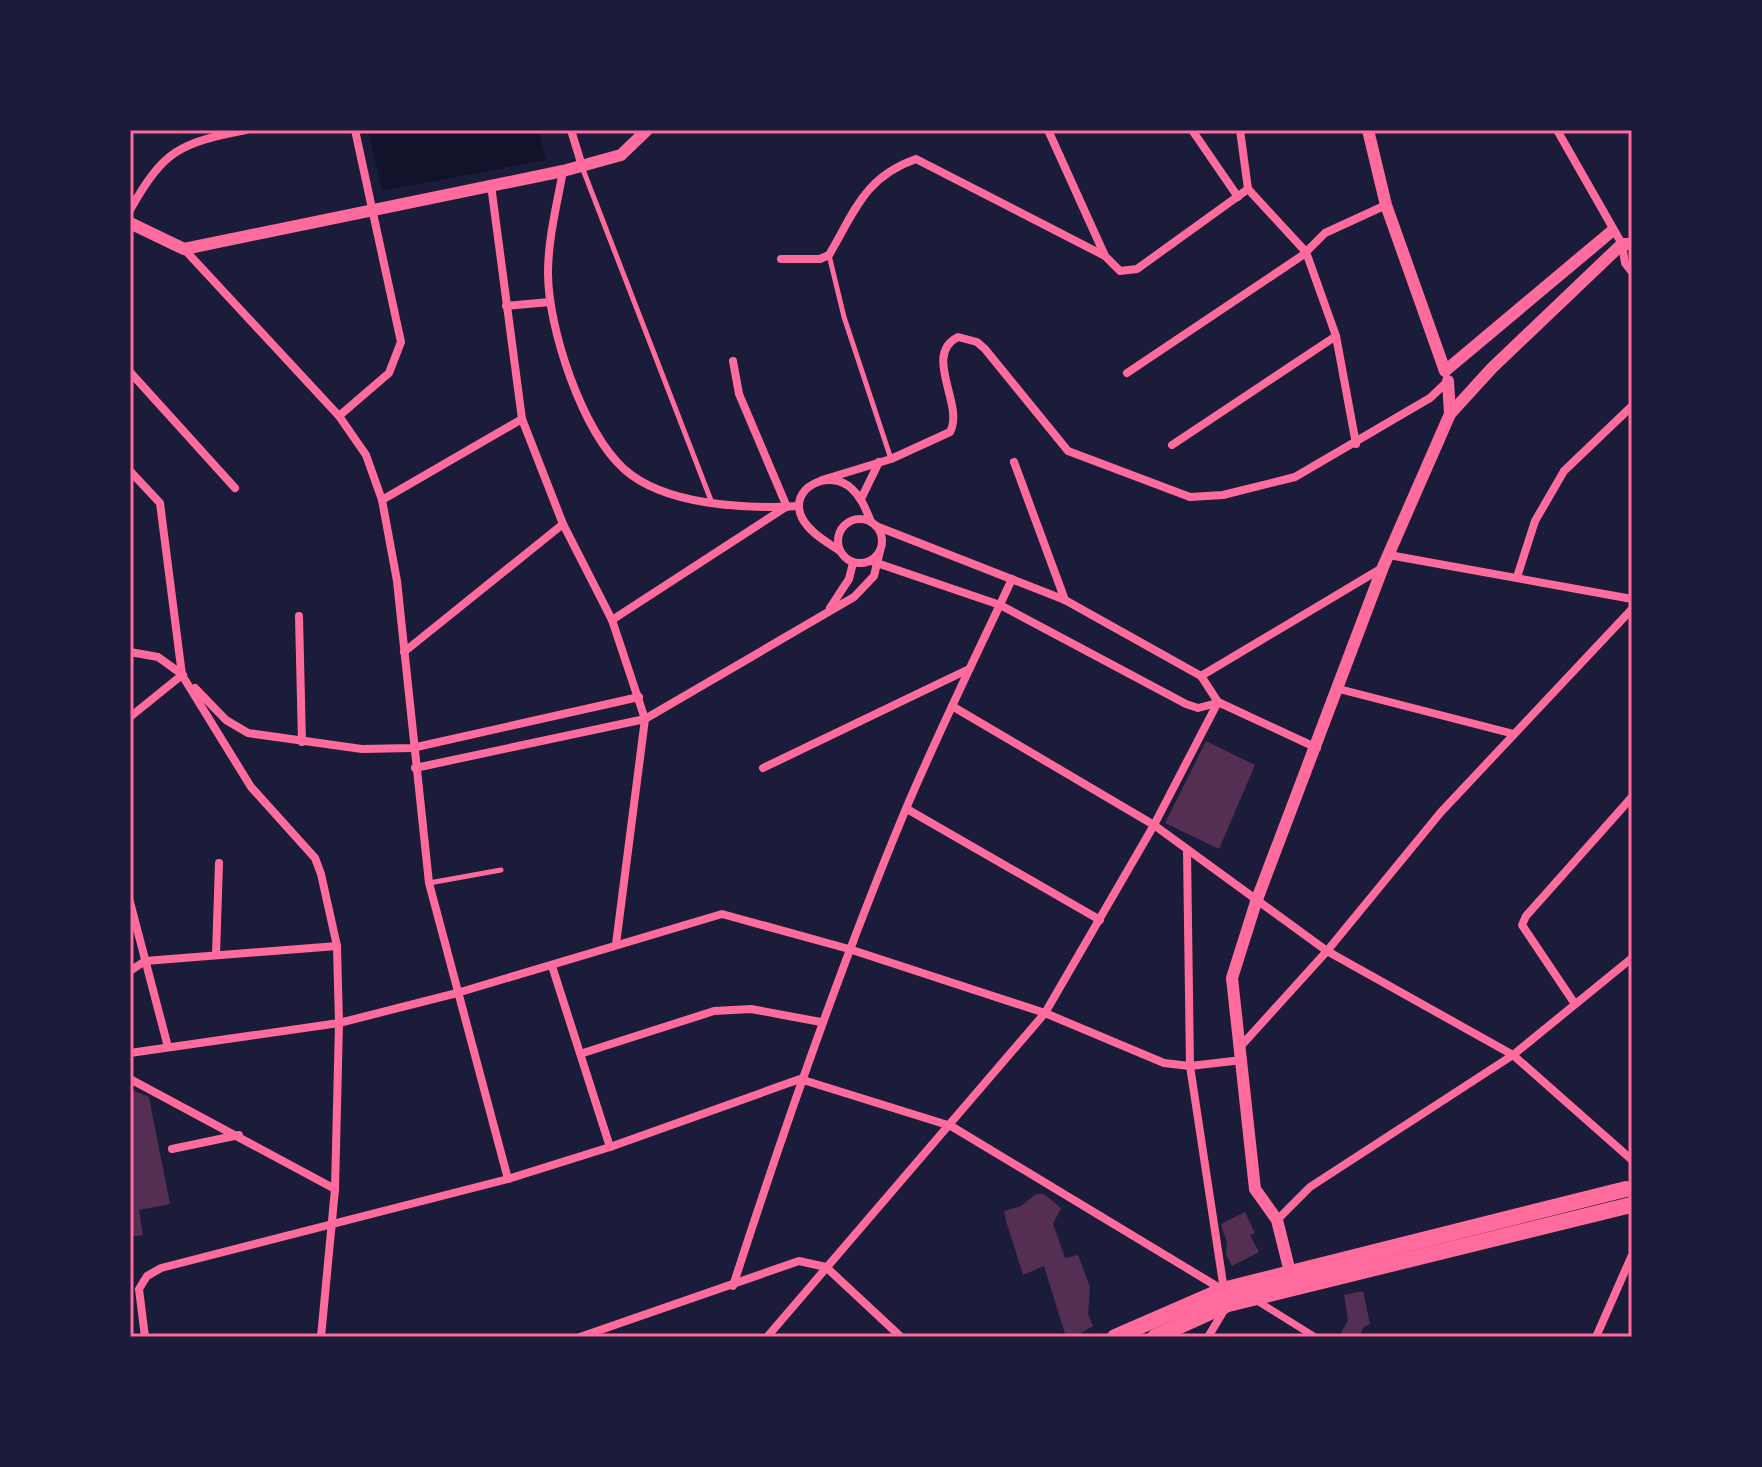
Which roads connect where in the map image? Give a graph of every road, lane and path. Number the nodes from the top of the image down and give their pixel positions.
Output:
1 (246, 130) edge
2 (355, 130) edge
3 (571, 130) edge
4 (647, 130) edge
5 (1048, 130) edge
6 (1192, 130) edge
7 (1240, 130) edge
8 (1368, 130) edge
9 (1557, 130) edge
10 (582, 166) junction
11 (563, 171) junction
12 (491, 185) junction
13 (1248, 189) junction
14 (1238, 197) junction
15 (1386, 205) junction
16 (375, 208) junction
17 (130, 210) edge
18 (130, 223) edge
19 (1612, 231) junction
20 (1627, 244) edge
21 (184, 249) junction
22 (1306, 252) junction
23 (829, 255) junction
24 (1105, 256) junction
25 (781, 259) dead end
26 (1632, 272) edge
27 (550, 302) junction
28 (506, 306) junction
29 (1336, 336) junction
30 (733, 361) dead end
31 (130, 372) edge
32 (1127, 373) dead end
33 (1447, 376) junction
34 (1632, 406) edge
35 (1450, 414) junction
36 (339, 416) junction
37 (522, 419) junction
38 (1356, 444) junction
39 (1172, 445) dead end
40 (891, 459) junction
41 (879, 462) junction
42 (1014, 462) dead end
43 (130, 471) edge
44 (822, 480) junction
45 (235, 488) dead end
46 (861, 499) junction
47 (382, 500) junction
48 (712, 503) junction
49 (799, 506) junction
50 (787, 507) junction
51 (563, 524) junction
52 (873, 524) junction
53 (840, 551) junction
54 (1386, 561) junction
55 (875, 562) junction
56 (853, 563) junction
57 (1517, 577) junction
58 (1012, 579) junction
59 (1632, 599) edge
60 (1065, 600) junction
61 (1000, 605) junction
62 (830, 609) junction
63 (1632, 609) edge
64 (299, 616) dead end
65 (612, 620) junction
66 (130, 652) edge
67 (404, 652) junction
68 (970, 669) junction
69 (182, 675) junction
70 (1201, 676) junction
71 (1339, 689) junction
72 (639, 697) junction
73 (1218, 702) junction
74 (952, 706) junction
75 (130, 717) edge
76 (645, 719) junction
77 (1514, 734) junction
78 (302, 742) junction
79 (412, 748) junction
80 (1317, 748) junction
81 (415, 768) junction
82 (763, 768) dead end
83 (1632, 797) edge
84 (907, 809) junction
85 (1154, 825) junction
86 (1187, 850) junction
87 (219, 863) dead end
88 (501, 870) dead end
89 (429, 883) junction
90 (130, 902) edge
91 (1256, 902) junction
92 (1100, 920) junction
93 (616, 944) junction
94 (337, 946) junction
95 (849, 949) junction
96 (1327, 951) junction
97 (216, 955) junction
98 (1632, 958) edge
99 (145, 961) junction
100 (552, 966) junction
101 (130, 971) edge
102 (457, 993) junction
103 (1575, 1004) junction
104 (1045, 1013) junction
105 (821, 1022) junction
106 (339, 1023) junction
107 (168, 1047) junction
108 (130, 1053) edge
109 (583, 1053) junction
110 (1241, 1053) junction
111 (1513, 1055) junction
112 (1190, 1066) junction
113 (130, 1079) edge
114 (800, 1079) junction
115 (951, 1126) junction
116 (240, 1135) junction
117 (610, 1147) junction
118 (172, 1149) dead end
119 (1632, 1160) edge
120 (508, 1179) junction
121 (335, 1189) junction
122 (1630, 1194) edge
123 (1277, 1220) junction
124 (329, 1224) junction
125 (1632, 1255) edge
126 (826, 1267) junction
127 (1292, 1279) junction
128 (733, 1286) junction
129 (1226, 1297) junction
130 (1252, 1298) junction
131 (145, 1337) edge
132 (321, 1337) edge
133 (580, 1337) edge
134 (767, 1337) edge
135 (901, 1337) edge
136 (1115, 1337) edge
137 (1155, 1337) edge
138 (1208, 1337) edge
139 (1315, 1337) edge
140 (1596, 1337) edge

1 - 17 street
2 - 16 street
3 - 10 street
4 - 10 street
5 - 24 street
6 - 14 street
7 - 13 street
8 - 15 street
9 - 19 street
10 - 11 street
10 - 48 lane
11 - 12 street
11 - 27 street
12 - 16 street
12 - 28 street
13 - 14 street
13 - 22 street
14 - 24 street
15 - 22 street
15 - 33 street
16 - 21 street
16 - 36 street
18 - 21 street
19 - 20 street
19 - 33 street
20 - 26 street
20 - 35 street
21 - 36 street
22 - 29 street
22 - 32 street
23 - 24 street
23 - 25 street
23 - 40 lane
27 - 28 street
27 - 48 street
28 - 37 street
29 - 38 street
29 - 39 street
30 - 50 street
31 - 45 street
33 - 35 street
33 - 38 street
34 - 57 street
35 - 54 street
36 - 47 street
37 - 47 street
37 - 51 street
38 - 40 street
40 - 41 street
41 - 44 street
41 - 46 street
42 - 60 street
43 - 69 street
44 - 46 street
44 - 49 street
46 - 52 street
47 - 67 street
48 - 50 street
49 - 50 street
49 - 53 street
50 - 65 street
51 - 65 street
51 - 67 street
52 - 53 street
52 - 55 street
52 - 58 street
53 - 56 street
54 - 57 street
54 - 70 street
54 - 71 street
55 - 56 street
55 - 61 street
55 - 62 street
56 - 62 street
57 - 59 street
58 - 60 street
58 - 61 street
60 - 70 street
61 - 68 street
61 - 73 street
62 - 76 street
63 - 77 street
64 - 78 street
65 - 72 street
66 - 69 street
67 - 79 street
68 - 74 street
68 - 82 street
69 - 75 street
69 - 78 street
69 - 94 street
70 - 73 street
71 - 77 street
71 - 80 street
72 - 76 street
72 - 79 street
73 - 80 street
73 - 85 street
74 - 84 street
74 - 85 street
76 - 81 street
76 - 93 street
77 - 96 street
78 - 79 street
79 - 81 street
80 - 91 street
81 - 89 street
83 - 103 street
84 - 92 street
84 - 95 street
85 - 86 street
85 - 92 street
86 - 91 street
86 - 112 street
87 - 97 street
88 - 89 lane
89 - 102 street
90 - 99 street
91 - 96 street
91 - 110 street
92 - 104 street
93 - 95 street
93 - 100 street
94 - 97 street
94 - 106 street
95 - 104 street
95 - 105 street
96 - 110 street
96 - 111 street
97 - 99 street
98 - 103 street
99 - 101 street
99 - 107 street
100 - 102 street
100 - 109 street
102 - 106 street
102 - 120 street
103 - 111 street
104 - 112 street
104 - 115 street
105 - 109 street
105 - 114 street
106 - 107 street
106 - 121 street
107 - 108 street
109 - 117 street
110 - 112 street
110 - 123 street
111 - 119 street
111 - 123 street
112 - 129 street
113 - 116 street
114 - 115 street
114 - 117 street
114 - 128 street
115 - 126 street
115 - 129 street
116 - 118 street
116 - 121 street
117 - 120 street
120 - 124 street
121 - 124 street
122 - 127 main road
123 - 127 street
124 - 131 street
124 - 132 street
125 - 140 street
126 - 128 street
126 - 134 street
126 - 135 street
127 - 129 main road
127 - 130 main road
128 - 133 street
129 - 130 main road
129 - 136 main road
129 - 137 main road
129 - 138 street
130 - 139 street

